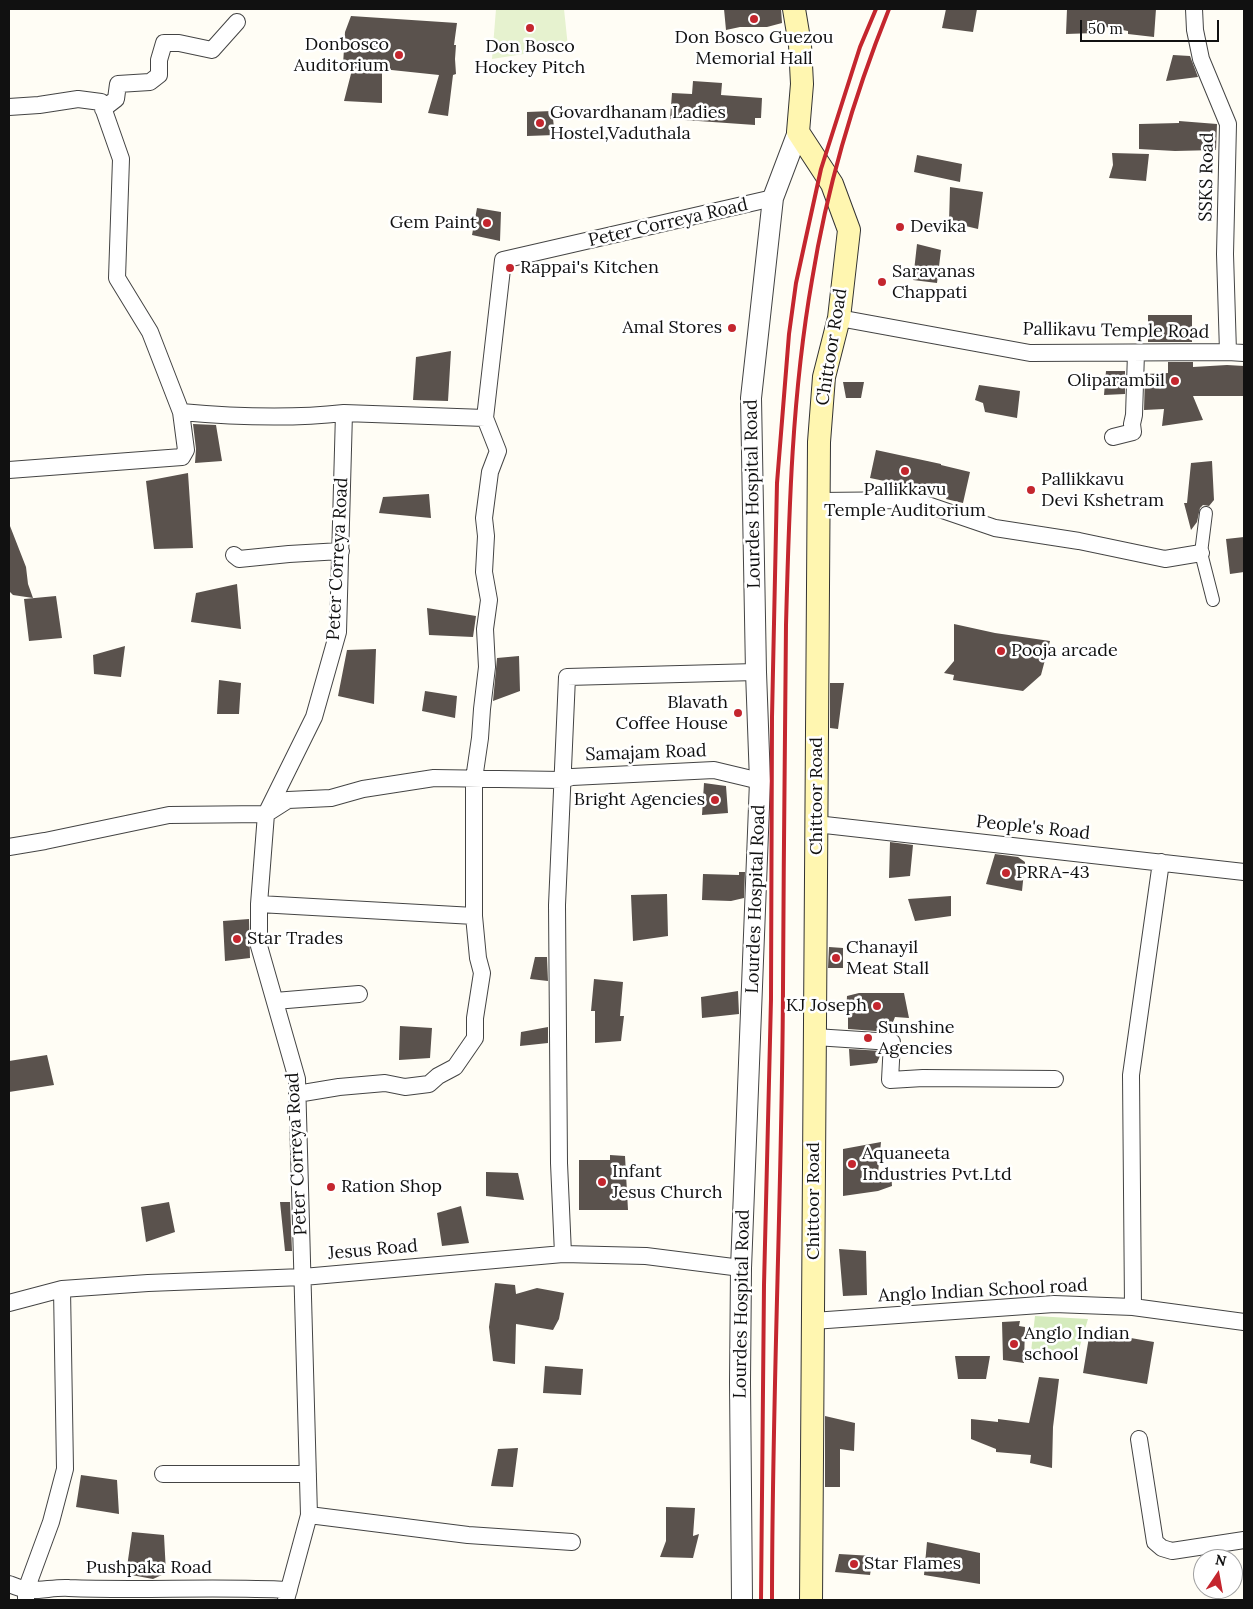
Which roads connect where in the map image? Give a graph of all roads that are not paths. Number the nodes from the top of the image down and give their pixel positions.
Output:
1 (794, 9) edge
2 (1194, 9) edge
3 (238, 22) dead end
4 (9, 107) edge
5 (104, 109) junction
6 (798, 132) junction
7 (773, 198) junction
8 (839, 318) junction
9 (1136, 353) junction
10 (1236, 353) edge
11 (181, 412) junction
12 (344, 413) junction
13 (486, 418) junction
14 (1113, 437) dead end
15 (9, 470) edge
16 (819, 501) junction
17 (1206, 513) dead end
18 (341, 551) junction
19 (1201, 553) junction
20 (234, 555) dead end
21 (1213, 600) dead end
22 (756, 672) junction
23 (474, 779) junction
24 (562, 780) junction
25 (760, 781) junction
26 (266, 814) junction
27 (816, 824) junction
28 (9, 847) edge
29 (1161, 862) junction
30 (1244, 872) edge
31 (259, 904) junction
32 (474, 916) junction
33 (359, 994) dead end
34 (274, 1002) junction
35 (815, 1037) junction
36 (1055, 1079) dead end
37 (297, 1094) junction
38 (563, 1254) junction
39 (741, 1268) junction
40 (303, 1276) junction
41 (62, 1289) junction
42 (9, 1303) edge
43 (1133, 1307) junction
44 (813, 1321) junction
45 (1244, 1322) edge
46 (1139, 1440) dead end
47 (162, 1474) dead end
48 (308, 1474) junction
49 (309, 1515) junction
50 (1244, 1540) edge
51 (572, 1542) dead end
52 (9, 1584) edge
53 (26, 1595) edge
54 (288, 1595) edge
55 (742, 1600) edge
56 (811, 1600) edge

1 - 6 main road
2 - 10 street, SSKS Road
3 - 5 street
4 - 5 street
5 - 11 street
6 - 7 street, Peter Correya Road
6 - 8 main road, Chittoor Road
7 - 13 street, Peter Correya Road
7 - 22 street, Lourdes Hospital Road
8 - 9 street, Pallikavu Temple Road
8 - 16 main road, Chittoor Road
9 - 10 street, Pallikavu Temple Road
9 - 14 street
11 - 12 street
11 - 15 street
12 - 13 street
12 - 18 street, Peter Correya Road
13 - 23 street
16 - 19 street
16 - 27 main road, Chittoor Road
17 - 19 street
18 - 20 street
18 - 26 street, Peter Correya Road
19 - 21 street
22 - 24 street
22 - 25 street, Lourdes Hospital Road
23 - 24 street, Samajam Road
23 - 26 street, Samajam Road
23 - 32 street
24 - 25 street, Samajam Road
24 - 38 street
25 - 39 street, Lourdes Hospital Road
26 - 28 street
26 - 31 street, Peter Correya Road
27 - 29 street, People's Road
27 - 35 main road, Chittoor Road
29 - 30 street, People's Road
29 - 43 street
31 - 32 street
31 - 34 street, Peter Correya Road
32 - 37 street
33 - 34 street
34 - 37 street, Peter Correya Road
35 - 36 street
35 - 44 main road, Chittoor Road
37 - 40 street, Peter Correya Road
38 - 39 street, Jesus Road
38 - 40 street, Jesus Road
39 - 55 street, Lourdes Hospital Road
40 - 41 street, Jesus Road
40 - 48 street, Peter Correya Road
41 - 42 street, Jesus Road
41 - 53 street
43 - 44 street, Anglo Indian School road
43 - 45 street, Anglo Indian School road
44 - 56 main road, Chittoor Road
46 - 50 street
47 - 48 street
48 - 49 street, Peter Correya Road
49 - 51 street
49 - 54 street, Peter Correya Road
52 - 53 street, Pushpaka Road
53 - 54 street, Pushpaka Road

